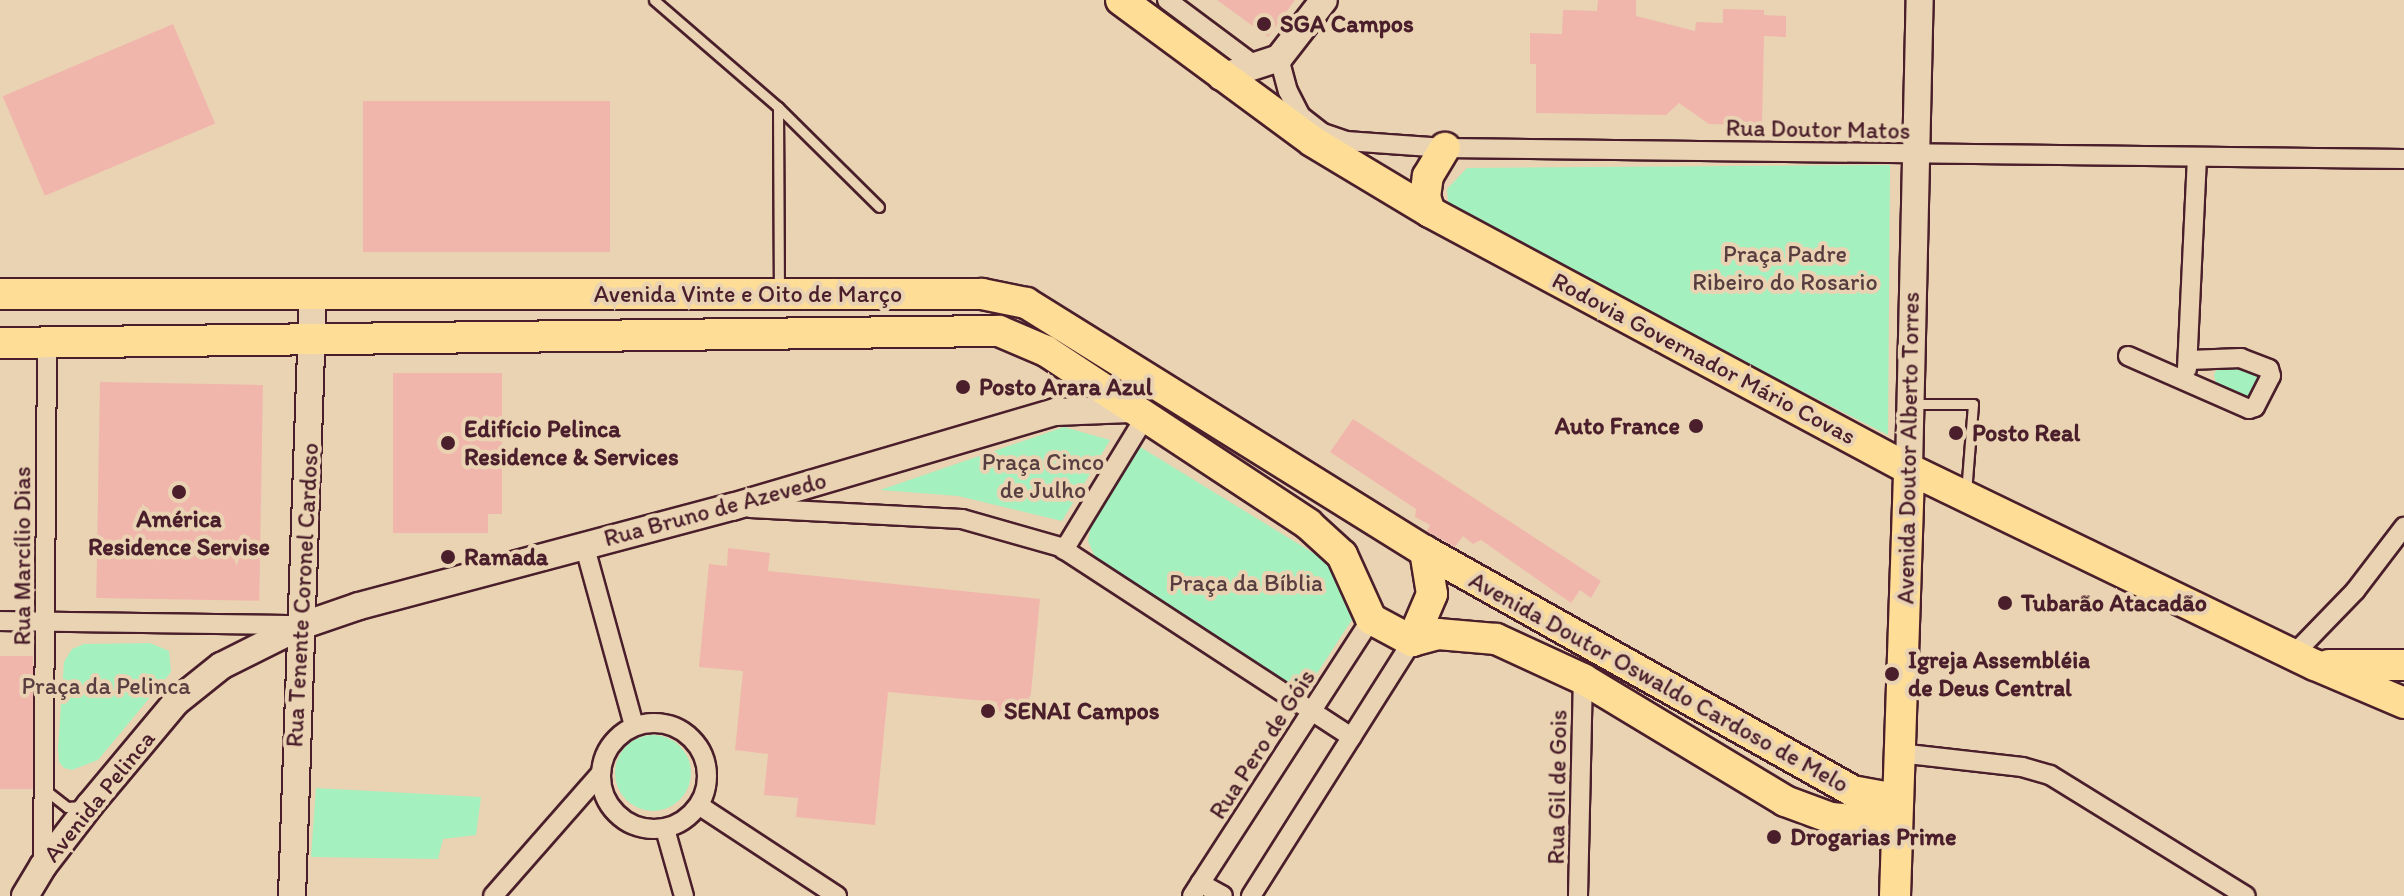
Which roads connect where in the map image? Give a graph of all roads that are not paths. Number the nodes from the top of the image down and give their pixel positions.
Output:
1 (654, 0) edge
2 (1121, 0) edge
3 (1167, 0) edge
4 (1324, 0) edge
5 (1920, 0) edge
6 (1268, 62) junction
7 (1221, 77) junction
8 (778, 107) junction
9 (1445, 148) junction
10 (1916, 155) junction
11 (2197, 157) junction
12 (2404, 159) edge
13 (879, 207) dead end
14 (1430, 212) junction
15 (779, 293) junction
16 (0, 294) edge
17 (945, 294) junction
18 (313, 295) junction
19 (879, 331) junction
20 (313, 341) junction
21 (0, 343) edge
22 (47, 343) junction
23 (2128, 356) dead end
24 (2189, 360) junction
25 (2185, 380) junction
26 (1908, 404) junction
27 (1137, 414) junction
28 (1909, 469) junction
29 (1965, 496) junction
30 (732, 507) junction
31 (2404, 527) edge
32 (584, 544) junction
33 (1064, 550) junction
34 (1425, 551) junction
35 (1371, 619) junction
36 (46, 620) junction
37 (0, 621) edge
38 (301, 626) junction
39 (1412, 641) junction
40 (2304, 660) junction
41 (2404, 665) edge
42 (1583, 679) junction
43 (2404, 703) edge
44 (1313, 711) junction
45 (634, 726) junction
46 (1352, 737) junction
47 (1899, 753) junction
48 (600, 774) junction
49 (44, 789) junction
50 (90, 805) junction
51 (700, 806) junction
52 (1896, 807) junction
53 (665, 829) junction
54 (43, 866) junction
55 (1196, 889) edge
56 (25, 896) edge
57 (292, 896) edge
58 (493, 896) edge
59 (684, 896) edge
60 (837, 896) edge
61 (1223, 896) edge
62 (1251, 896) edge
63 (1578, 896) edge
64 (1895, 896) edge
65 (2246, 896) edge

1 - 8 lane
2 - 7 main road, Rodovia Governador Mário Covas
3 - 6 street
4 - 6 main road
5 - 10 main road, Avenida Doutor Alberto Torres
6 - 7 main road
6 - 9 street, Rua Doutor Matos
7 - 14 main road, Rodovia Governador Mário Covas
8 - 13 lane
8 - 15 lane
9 - 10 street, Rua Doutor Matos
9 - 14 main road
10 - 11 street, Rua Doutor Matos
10 - 26 main road, Avenida Doutor Alberto Torres
11 - 12 street, Rua Doutor Matos
11 - 24 street
14 - 28 main road, Rodovia Governador Mário Covas
15 - 17 main road, Avenida Vinte e Oito de Março
15 - 18 main road, Avenida Vinte e Oito de Março
16 - 18 main road, Avenida Vinte e Oito de Março
17 - 19 main road
17 - 34 main road, Avenida Vinte e Oito de Março
18 - 20 main road, Rua Tenente Coronel Cardoso
19 - 20 main road, Avenida Vinte e Oito de Março
19 - 27 main road, Avenida Vinte e Oito de Março
20 - 22 main road, Avenida Vinte e Oito de Março
20 - 38 main road, Rua Tenente Coronel Cardoso
21 - 22 main road, Avenida Vinte e Oito de Março
22 - 36 street, Rua Marcílio Dias
23 - 25 street
24 - 25 street
24 - 25 street
26 - 28 main road, Avenida Doutor Alberto Torres
26 - 29 lane
27 - 30 main road, Rua Bruno de Azevedo
27 - 33 street
27 - 35 main road
28 - 29 main road, Rodovia Governador Mário Covas
28 - 47 main road, Avenida Doutor Alberto Torres
29 - 40 main road, Rodovia Governador Mário Covas
30 - 32 main road, Rua Bruno de Azevedo
30 - 33 street
31 - 40 street
32 - 38 main road, Rua Bruno de Azevedo
32 - 45 street
33 - 44 street
34 - 39 main road
34 - 52 main road, Avenida Doutor Oswaldo Cardoso de Melo
35 - 39 main road
35 - 44 street, Rua Pero de Góis
36 - 37 street
36 - 38 street
36 - 49 street, Rua Marcílio Dias
38 - 50 main road, Avenida Pelinca
38 - 57 main road, Rua Tenente Coronel Cardoso
39 - 42 main road, Avenida Doutor Oswaldo Cardoso de Melo
39 - 46 street
40 - 41 main road, Rodovia Governador Mário Covas
40 - 43 main road, Rodovia Governador Mário Covas
42 - 52 main road, Avenida Doutor Oswaldo Cardoso de Melo
42 - 63 street, Rua Gil de Gois
44 - 46 street
44 - 55 street, Rua Pero de Góis
45 - 48 street
45 - 51 street
46 - 62 street
47 - 52 main road, Avenida Doutor Alberto Torres
47 - 65 street
48 - 53 street
48 - 58 street
49 - 50 lane
49 - 54 street, Rua Marcílio Dias
50 - 54 main road, Avenida Pelinca
51 - 53 street
51 - 60 street
52 - 64 main road, Avenida Doutor Alberto Torres
53 - 59 street
54 - 56 main road, Avenida Pelinca
55 - 61 street

